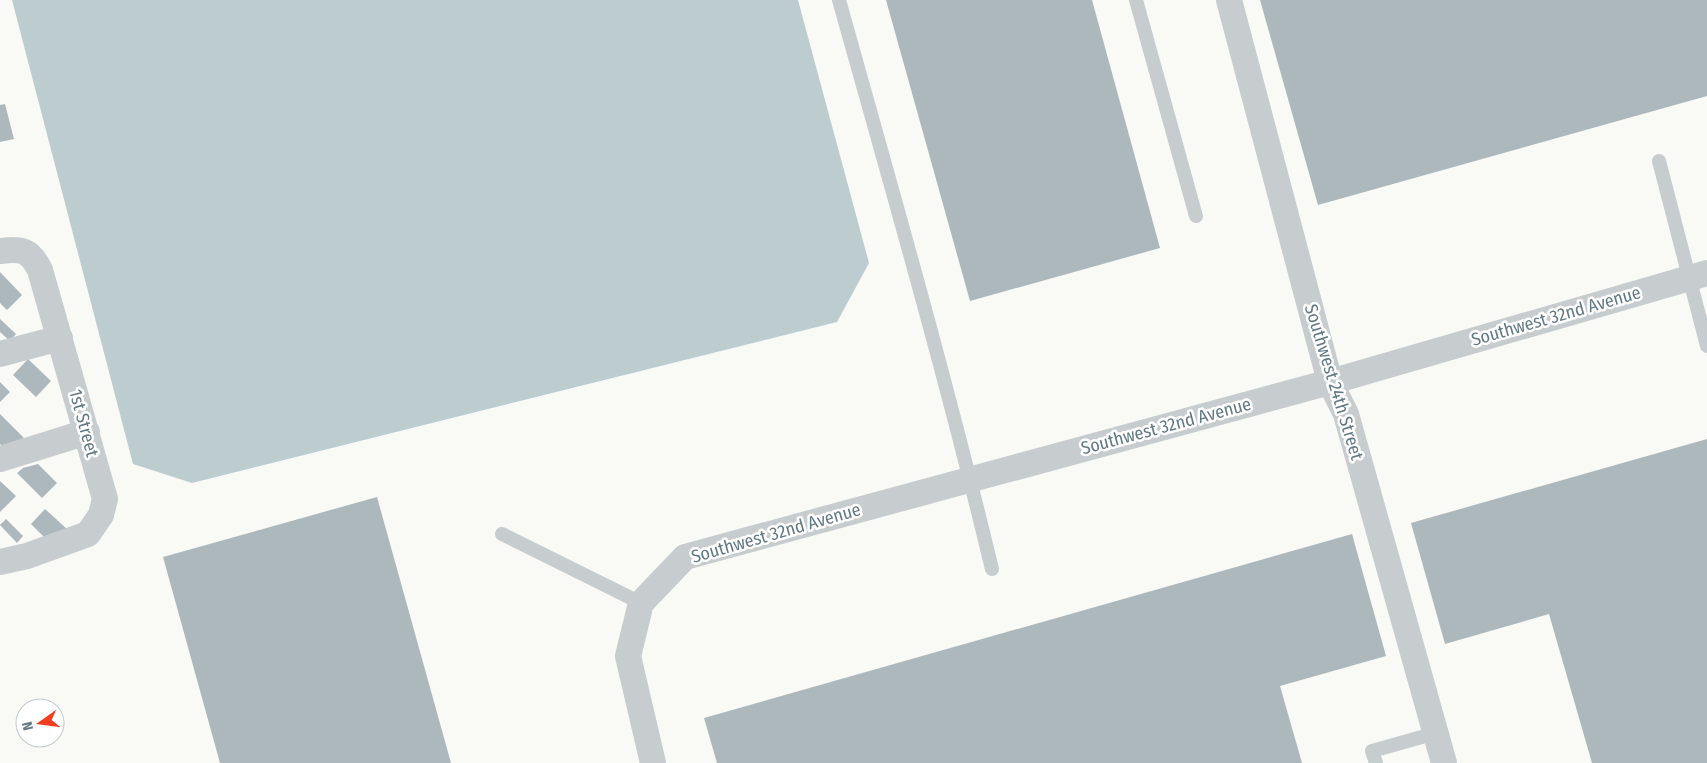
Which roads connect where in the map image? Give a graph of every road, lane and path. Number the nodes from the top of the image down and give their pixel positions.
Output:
1 (839, 0) edge
2 (1136, 0) edge
3 (1229, 0) edge
4 (1659, 161) dead end
5 (1196, 216) dead end
6 (0, 251) edge
7 (1698, 275) edge
8 (60, 338) junction
9 (1707, 346) edge
10 (0, 354) edge
11 (1330, 382) junction
12 (87, 432) junction
13 (0, 460) edge
14 (971, 479) junction
15 (502, 534) dead end
16 (0, 562) edge
17 (992, 569) dead end
18 (641, 603) junction
19 (1436, 733) junction
20 (653, 763) edge
21 (1376, 763) edge
22 (1444, 763) edge

1 - 14 lane
2 - 5 lane
3 - 11 street, Southwest 24th Street
4 - 7 lane
6 - 8 street, 1st Street
7 - 9 lane
7 - 11 street, Southwest 32nd Avenue
8 - 10 street
8 - 12 street, 1st Street
11 - 14 street, Southwest 32nd Avenue
11 - 19 street, Southwest 24th Street
12 - 13 street
12 - 16 street, 1st Street
14 - 17 lane
14 - 18 street, Southwest 32nd Avenue
15 - 18 lane
18 - 20 street
19 - 21 lane
19 - 22 street, Southwest 24th Street

